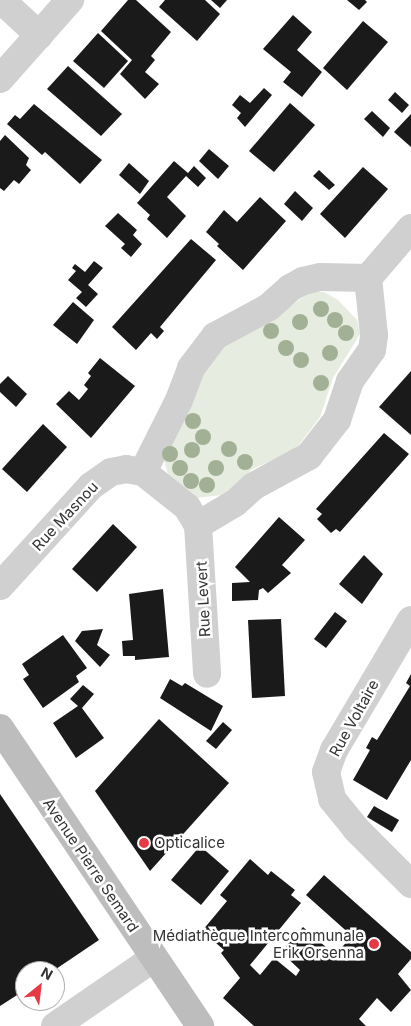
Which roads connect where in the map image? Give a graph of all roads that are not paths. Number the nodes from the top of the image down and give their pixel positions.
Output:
1 (1, 0) edge
2 (70, 0) edge
3 (39, 35) junction
4 (0, 79) edge
5 (411, 228) edge
6 (368, 278) junction
7 (143, 472) junction
8 (198, 525) junction
9 (0, 586) edge
10 (411, 620) edge
11 (207, 674) dead end
12 (0, 728) edge
13 (411, 883) edge
14 (154, 958) junction
15 (54, 1026) edge
16 (200, 1026) edge

1 - 3 street
2 - 3 street
3 - 4 street
5 - 6 street
6 - 7 street
6 - 8 street
7 - 8 street
7 - 9 street, Rue Masnou
8 - 11 street, Rue Levert
10 - 13 street, Rue Voltaire
12 - 14 main road, Avenue Pierre Semard
14 - 15 street
14 - 16 main road, Avenue Pierre Semard

